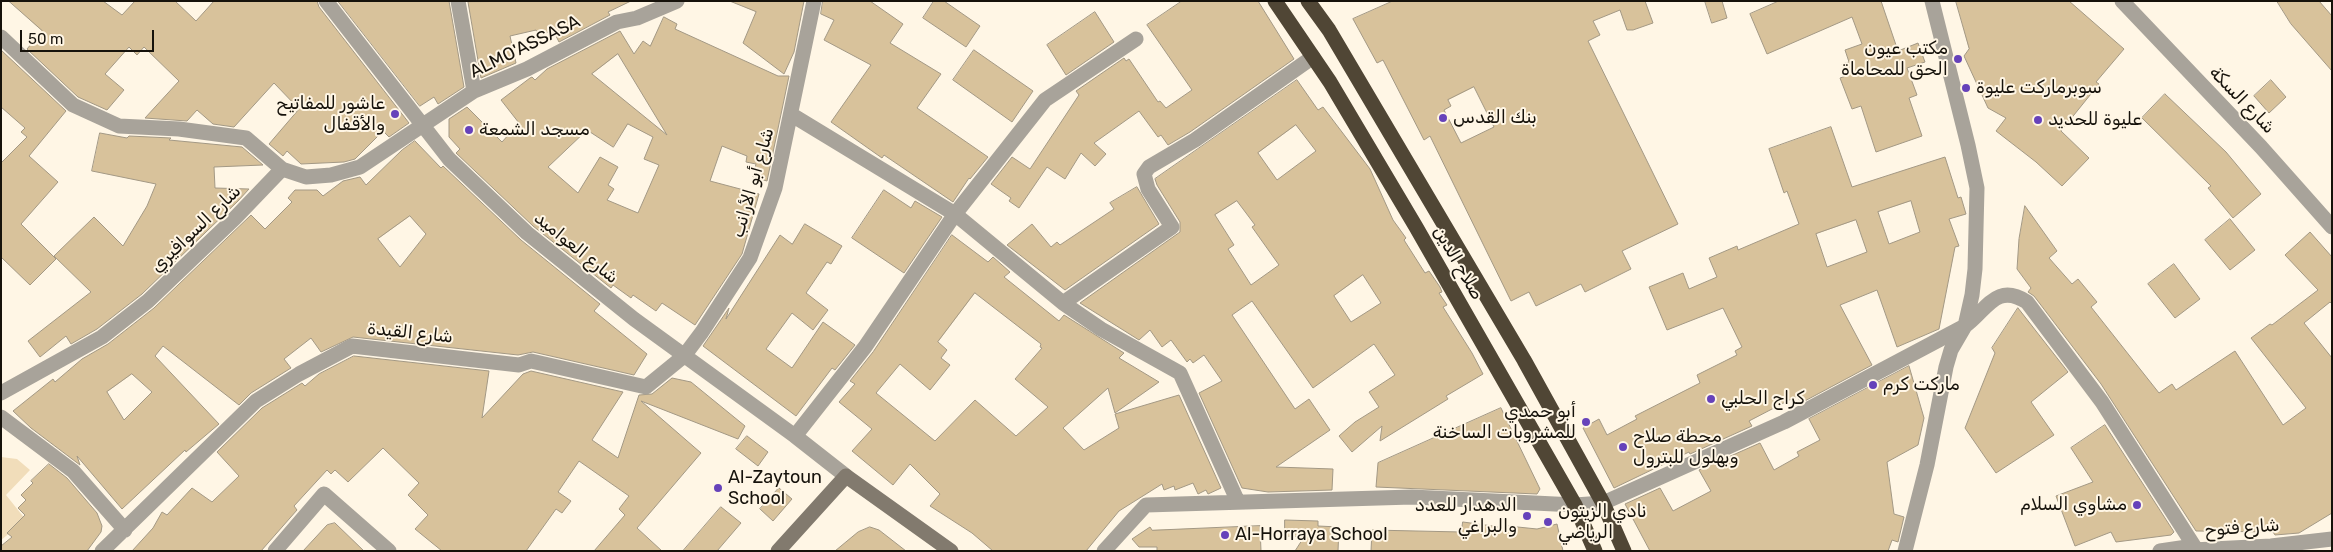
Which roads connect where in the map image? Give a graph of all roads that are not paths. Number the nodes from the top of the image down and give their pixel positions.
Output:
1 (326, 1) edge
2 (458, 1) edge
3 (678, 1) edge
4 (814, 1) edge
5 (1276, 1) edge
6 (1308, 1) edge
7 (1932, 1) edge
8 (2122, 1) edge
9 (1, 37) edge
10 (1136, 39) dead end
11 (1312, 57) junction
12 (474, 91) junction
13 (792, 115) junction
14 (422, 126) junction
15 (282, 169) junction
16 (955, 214) junction
17 (2332, 226) edge
18 (1063, 303) junction
19 (1965, 326) junction
20 (684, 356) junction
21 (1, 393) edge
22 (1, 417) edge
23 (796, 436) junction
24 (846, 476) junction
25 (1238, 502) junction
26 (1603, 502) junction
27 (1575, 505) junction
28 (125, 530) junction
29 (2332, 539) edge
30 (2193, 548) edge
31 (102, 551) edge
32 (275, 551) edge
33 (389, 551) edge
34 (778, 551) edge
35 (951, 551) edge
36 (1104, 551) edge
37 (1595, 551) edge
38 (1624, 551) edge
39 (1905, 551) edge
40 (2160, 551) edge

1 - 14 street, شارع العواميد
2 - 12 street
3 - 12 street, ALMO'ASSASA
4 - 13 street, شارع أبو الأرانب
5 - 11 highway, صلاح الدين
6 - 26 highway, صلاح الدين
7 - 19 street
8 - 17 street, شارع السكة
9 - 15 street
10 - 16 street
11 - 18 street
11 - 27 highway, صلاح الدين
12 - 14 street, ALMO'ASSASA
13 - 16 street
13 - 20 street, شارع أبو الأرانب
14 - 15 street
14 - 20 street, شارع العواميد
15 - 21 street, شارع السوافيري
16 - 18 street
16 - 23 street
18 - 25 street
19 - 26 street
19 - 30 street
19 - 39 street
20 - 23 street, شارع العواميد
20 - 28 street, شارع القيدة
22 - 28 street
23 - 24 street, شارع العواميد
24 - 34 main road
24 - 35 main road
25 - 27 street
25 - 36 street
26 - 27 street
26 - 38 highway, صلاح الدين
27 - 37 highway, صلاح الدين
28 - 31 street, شارع القيدة
29 - 30 street, شارع فتوح
30 - 40 street, شارع فتوح
32 - 33 street

